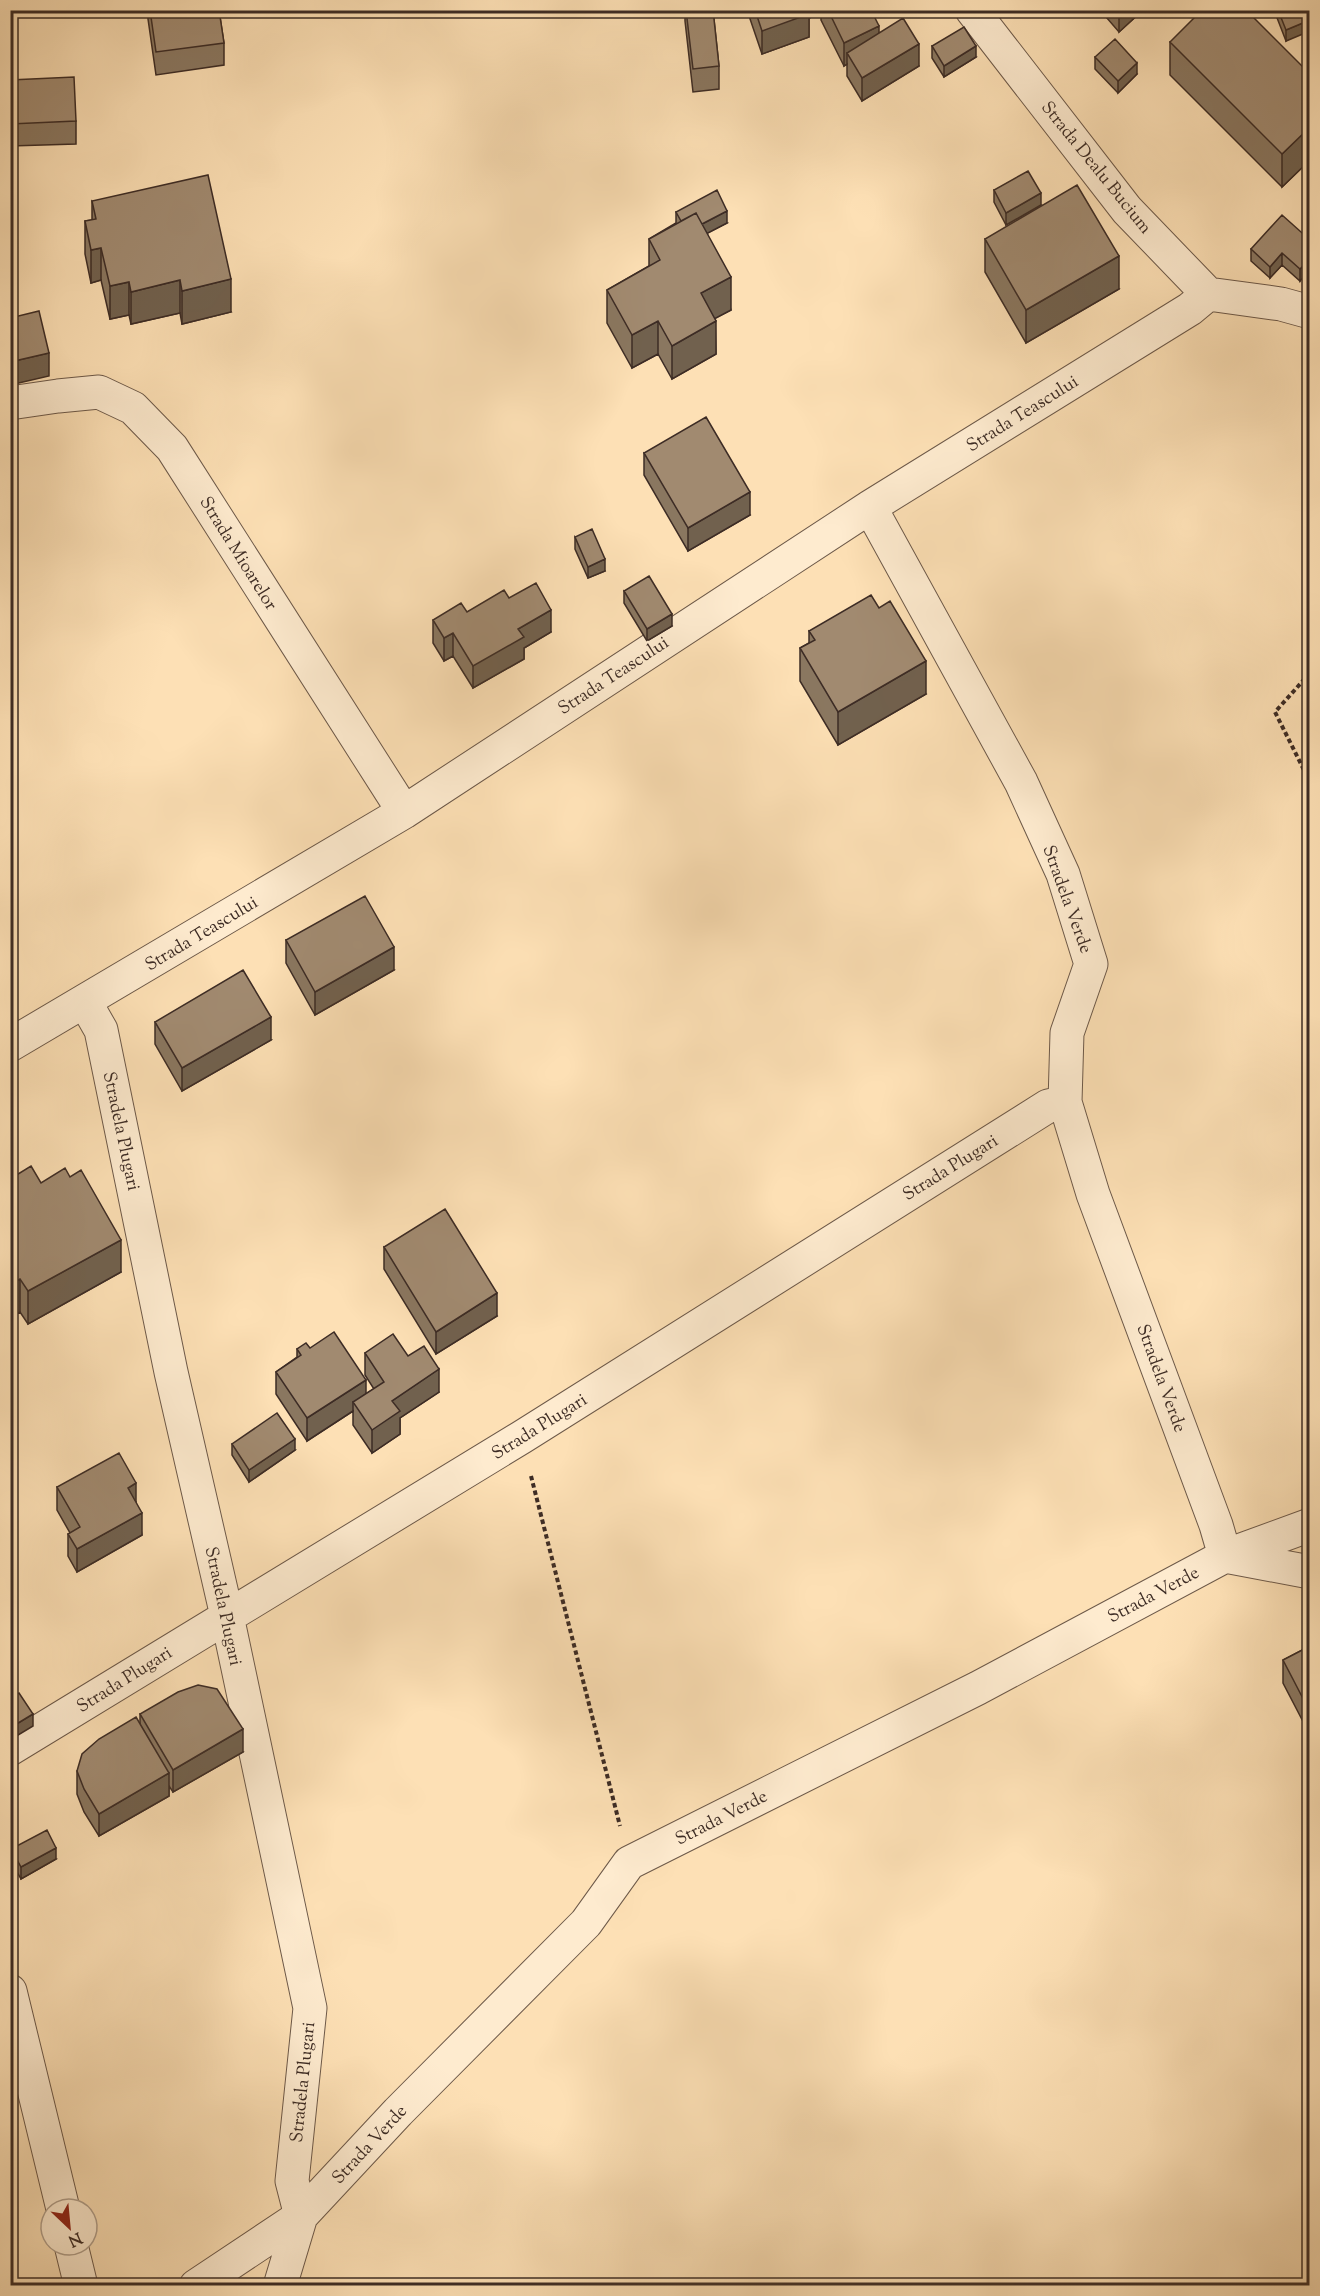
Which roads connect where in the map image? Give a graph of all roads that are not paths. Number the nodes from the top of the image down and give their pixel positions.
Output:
1 (972, 10) edge
2 (1208, 294) junction
3 (1310, 312) edge
4 (10, 403) edge
5 (870, 507) junction
6 (404, 812) junction
7 (85, 1002) junction
8 (10, 1045) edge
9 (1065, 1102) junction
10 (1310, 1525) edge
11 (1224, 1556) junction
12 (1310, 1572) edge
13 (227, 1616) junction
14 (10, 1749) edge
15 (10, 1991) edge
16 (60, 2197) edge
17 (301, 2216) junction
18 (74, 2257) edge
19 (81, 2286) edge
20 (196, 2286) edge
21 (280, 2286) edge

1 - 2 street, Strada Dealu Bucium
2 - 3 street
2 - 5 street, Strada Teascului
4 - 6 street, Strada Mioarelor
5 - 6 street, Strada Teascului
5 - 9 street, Stradela Verde
6 - 7 street, Strada Teascului
7 - 8 street, Strada Teascului
7 - 13 street, Stradela Plugari
9 - 11 street, Stradela Verde
9 - 13 street, Strada Plugari
10 - 11 street, Strada Verde
11 - 12 street
11 - 17 street, Strada Verde
13 - 14 street, Strada Plugari
13 - 17 street, Stradela Plugari
15 - 16 street
17 - 20 street
17 - 21 street, Strada Verde
18 - 19 street

